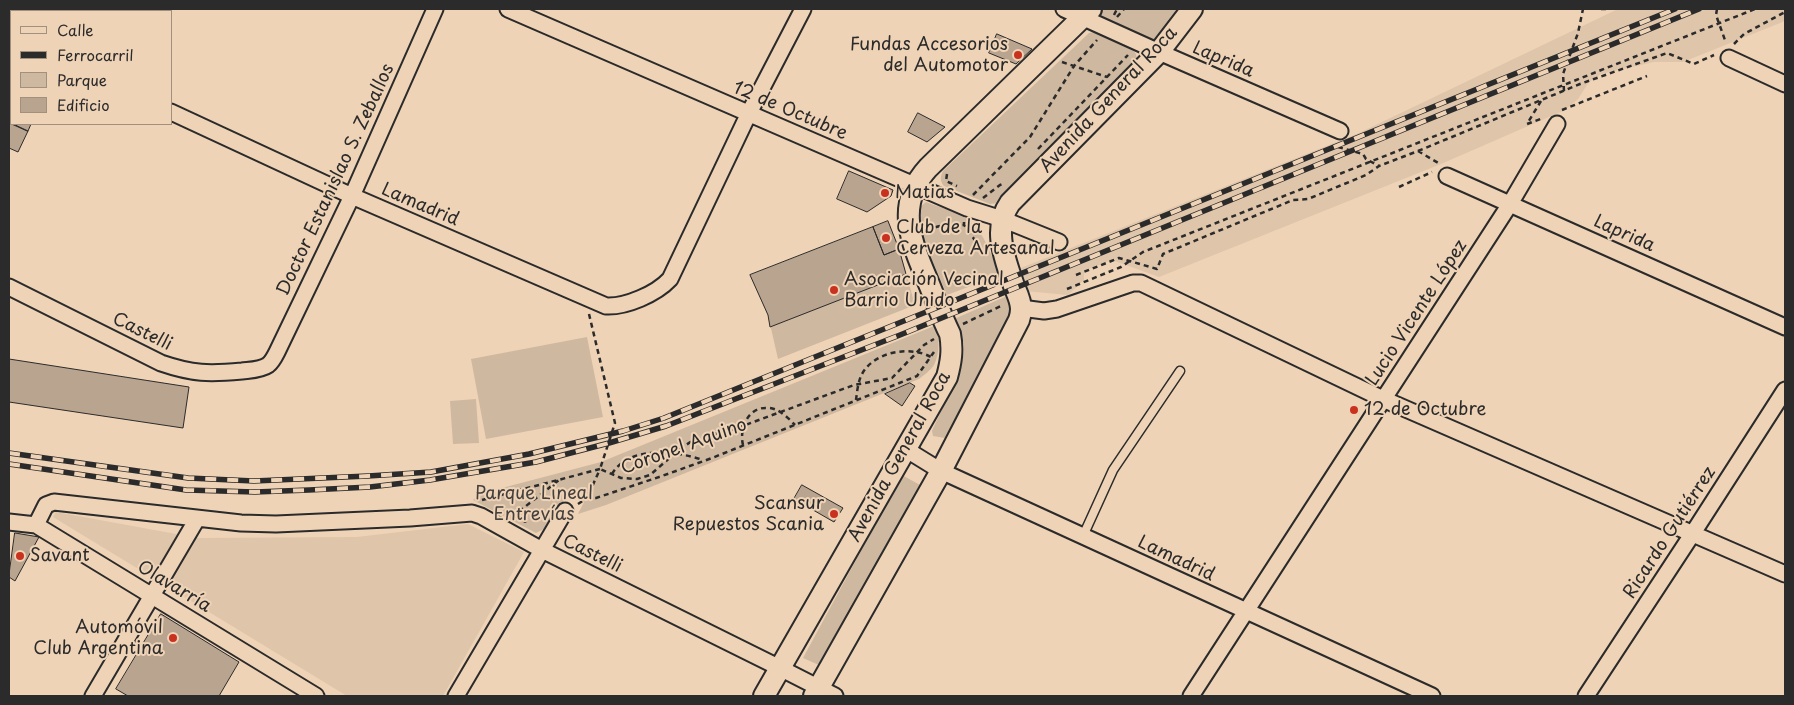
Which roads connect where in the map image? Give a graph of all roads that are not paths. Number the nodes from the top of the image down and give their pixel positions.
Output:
1 (435, 9) edge
2 (508, 9) edge
3 (803, 9) edge
4 (1064, 9) edge
5 (1192, 9) edge
6 (1088, 21) edge
7 (1159, 52) junction
8 (1724, 55) road end
9 (1785, 84) edge
10 (172, 112) edge
11 (749, 113) junction
12 (1553, 118) road end
13 (1340, 131) dead end
14 (1442, 171) road end
15 (914, 185) junction
16 (352, 196) junction
17 (1510, 204) junction
18 (1002, 219) junction
19 (1059, 242) dead end
20 (9, 287) edge
21 (1020, 304) junction
22 (1785, 327) edge
23 (268, 364) joint
24 (1180, 371) dead end
25 (1785, 390) edge
26 (1383, 399) junction
27 (906, 450) junction
28 (941, 471) junction
29 (565, 511) dead end
30 (197, 519) junction
31 (9, 522) edge
32 (36, 525) junction
33 (1693, 533) junction
34 (1082, 536) junction
35 (542, 550) junction
36 (1785, 574) edge
37 (153, 596) junction
38 (1246, 612) junction
39 (780, 668) junction
40 (822, 694) edge
41 (93, 696) edge
42 (316, 696) edge
43 (456, 696) edge
44 (764, 696) edge
45 (1191, 696) edge
46 (1432, 696) edge
47 (1586, 696) edge

1 - 16 street, Doctor Estanislao S. Zeballos
2 - 11 street, 12 de Octubre
3 - 11 street
4 - 6 street, Laprida
5 - 7 main road, Avenida General Roca
6 - 7 street, Laprida
6 - 15 main road, Avenida General Roca
7 - 13 street, Laprida
7 - 18 main road, Avenida General Roca
8 - 9 street
10 - 16 street, Lamadrid
11 - 15 street, 12 de Octubre
11 - 16 street, Lamadrid
12 - 17 street, Lucio Vicente López
14 - 17 street, Laprida
15 - 18 street, 12 de Octubre
15 - 27 main road, Avenida General Roca
16 - 23 street, Doctor Estanislao S. Zeballos
17 - 22 street, Laprida
17 - 26 street, Lucio Vicente López
18 - 19 street, 12 de Octubre
18 - 21 main road
20 - 23 street, Castelli
21 - 26 street
21 - 28 main road
24 - 34 lane
25 - 33 street, Ricardo Gutiérrez
26 - 33 street
26 - 38 street, Lucio Vicente López
27 - 28 street, Lamadrid
27 - 39 main road, Avenida General Roca
28 - 34 street, Lamadrid
28 - 40 main road
29 - 35 street
30 - 32 street
30 - 35 street, Castelli
30 - 37 street
31 - 32 street, Olavarría
32 - 37 street, Olavarría
33 - 36 street
33 - 47 street, Ricardo Gutiérrez
34 - 38 street, Lamadrid
35 - 39 street, Castelli
35 - 43 street
37 - 41 street
37 - 42 street, Olavarría
38 - 45 street, Lucio Vicente López
38 - 46 street, Lamadrid
39 - 40 street, Castelli
39 - 44 main road, Avenida General Roca

